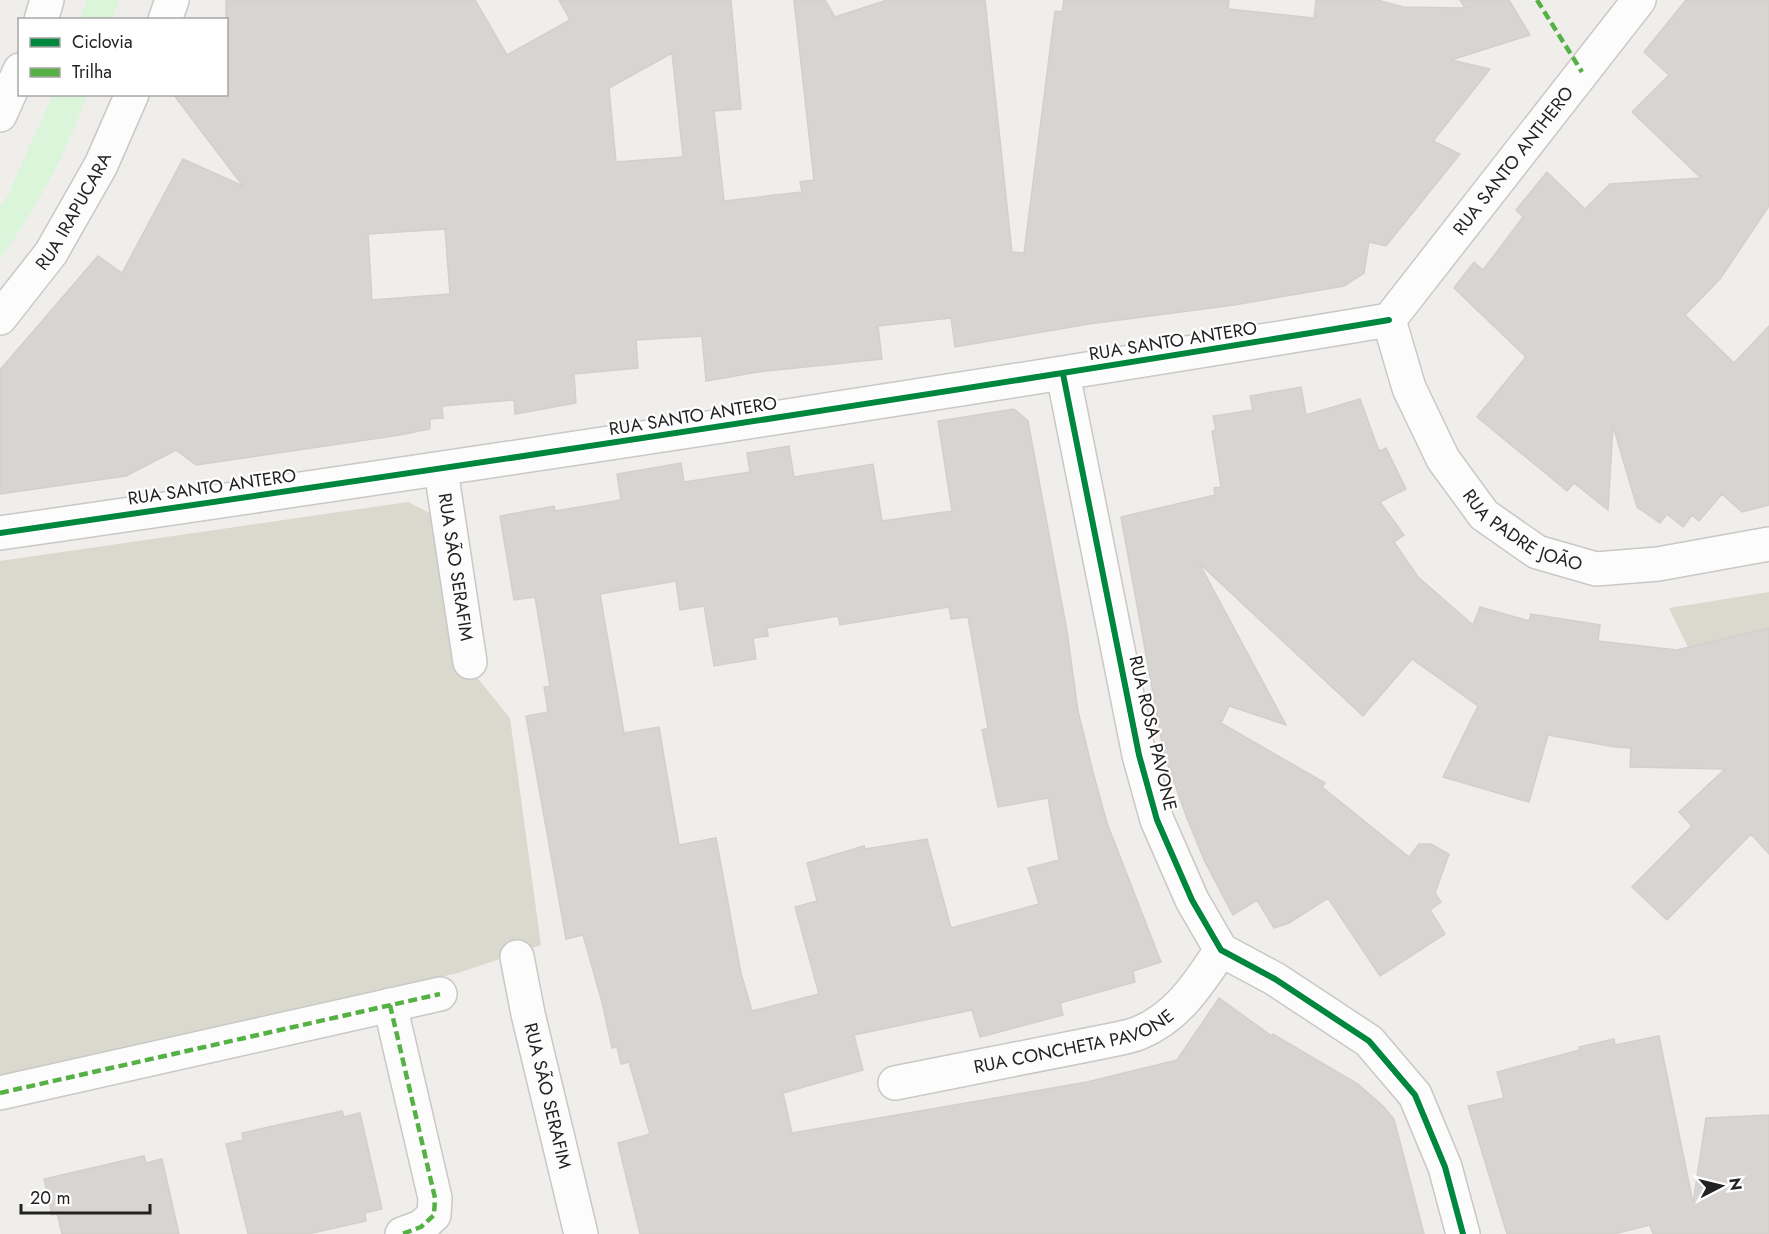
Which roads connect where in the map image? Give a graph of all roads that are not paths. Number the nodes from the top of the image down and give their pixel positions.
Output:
1 (47, 0) edge
2 (172, 0) edge
3 (1639, 0) edge
4 (42, 18) edge
5 (166, 18) edge
6 (18, 74) edge
7 (131, 96) edge
8 (0, 115) edge
9 (0, 318) edge
10 (1389, 320) junction
11 (1063, 374) junction
12 (441, 470) junction
13 (0, 533) edge
14 (1769, 544) edge
15 (470, 663) dead end
16 (1221, 950) junction
17 (517, 957) dead end
18 (440, 994) dead end
19 (390, 1005) junction
20 (894, 1083) dead end
21 (0, 1093) edge
22 (402, 1234) edge
23 (581, 1234) edge
24 (1462, 1234) edge

1 - 4 street
2 - 5 street
3 - 10 street, RUA SANTO ANTHERO
6 - 8 street
7 - 9 street, RUA IRAPUCARA
10 - 11 street, RUA SANTO ANTERO
10 - 14 street, RUA PADRE JOÃO
11 - 12 street, RUA SANTO ANTERO
11 - 16 street, RUA ROSA PAVONE
12 - 13 street, RUA SANTO ANTERO
12 - 15 street, RUA SÃO SERAFIM
16 - 20 street, RUA CONCHETA PAVONE
16 - 24 street
17 - 23 street, RUA SÃO SERAFIM
18 - 19 street
19 - 21 street
19 - 22 street

